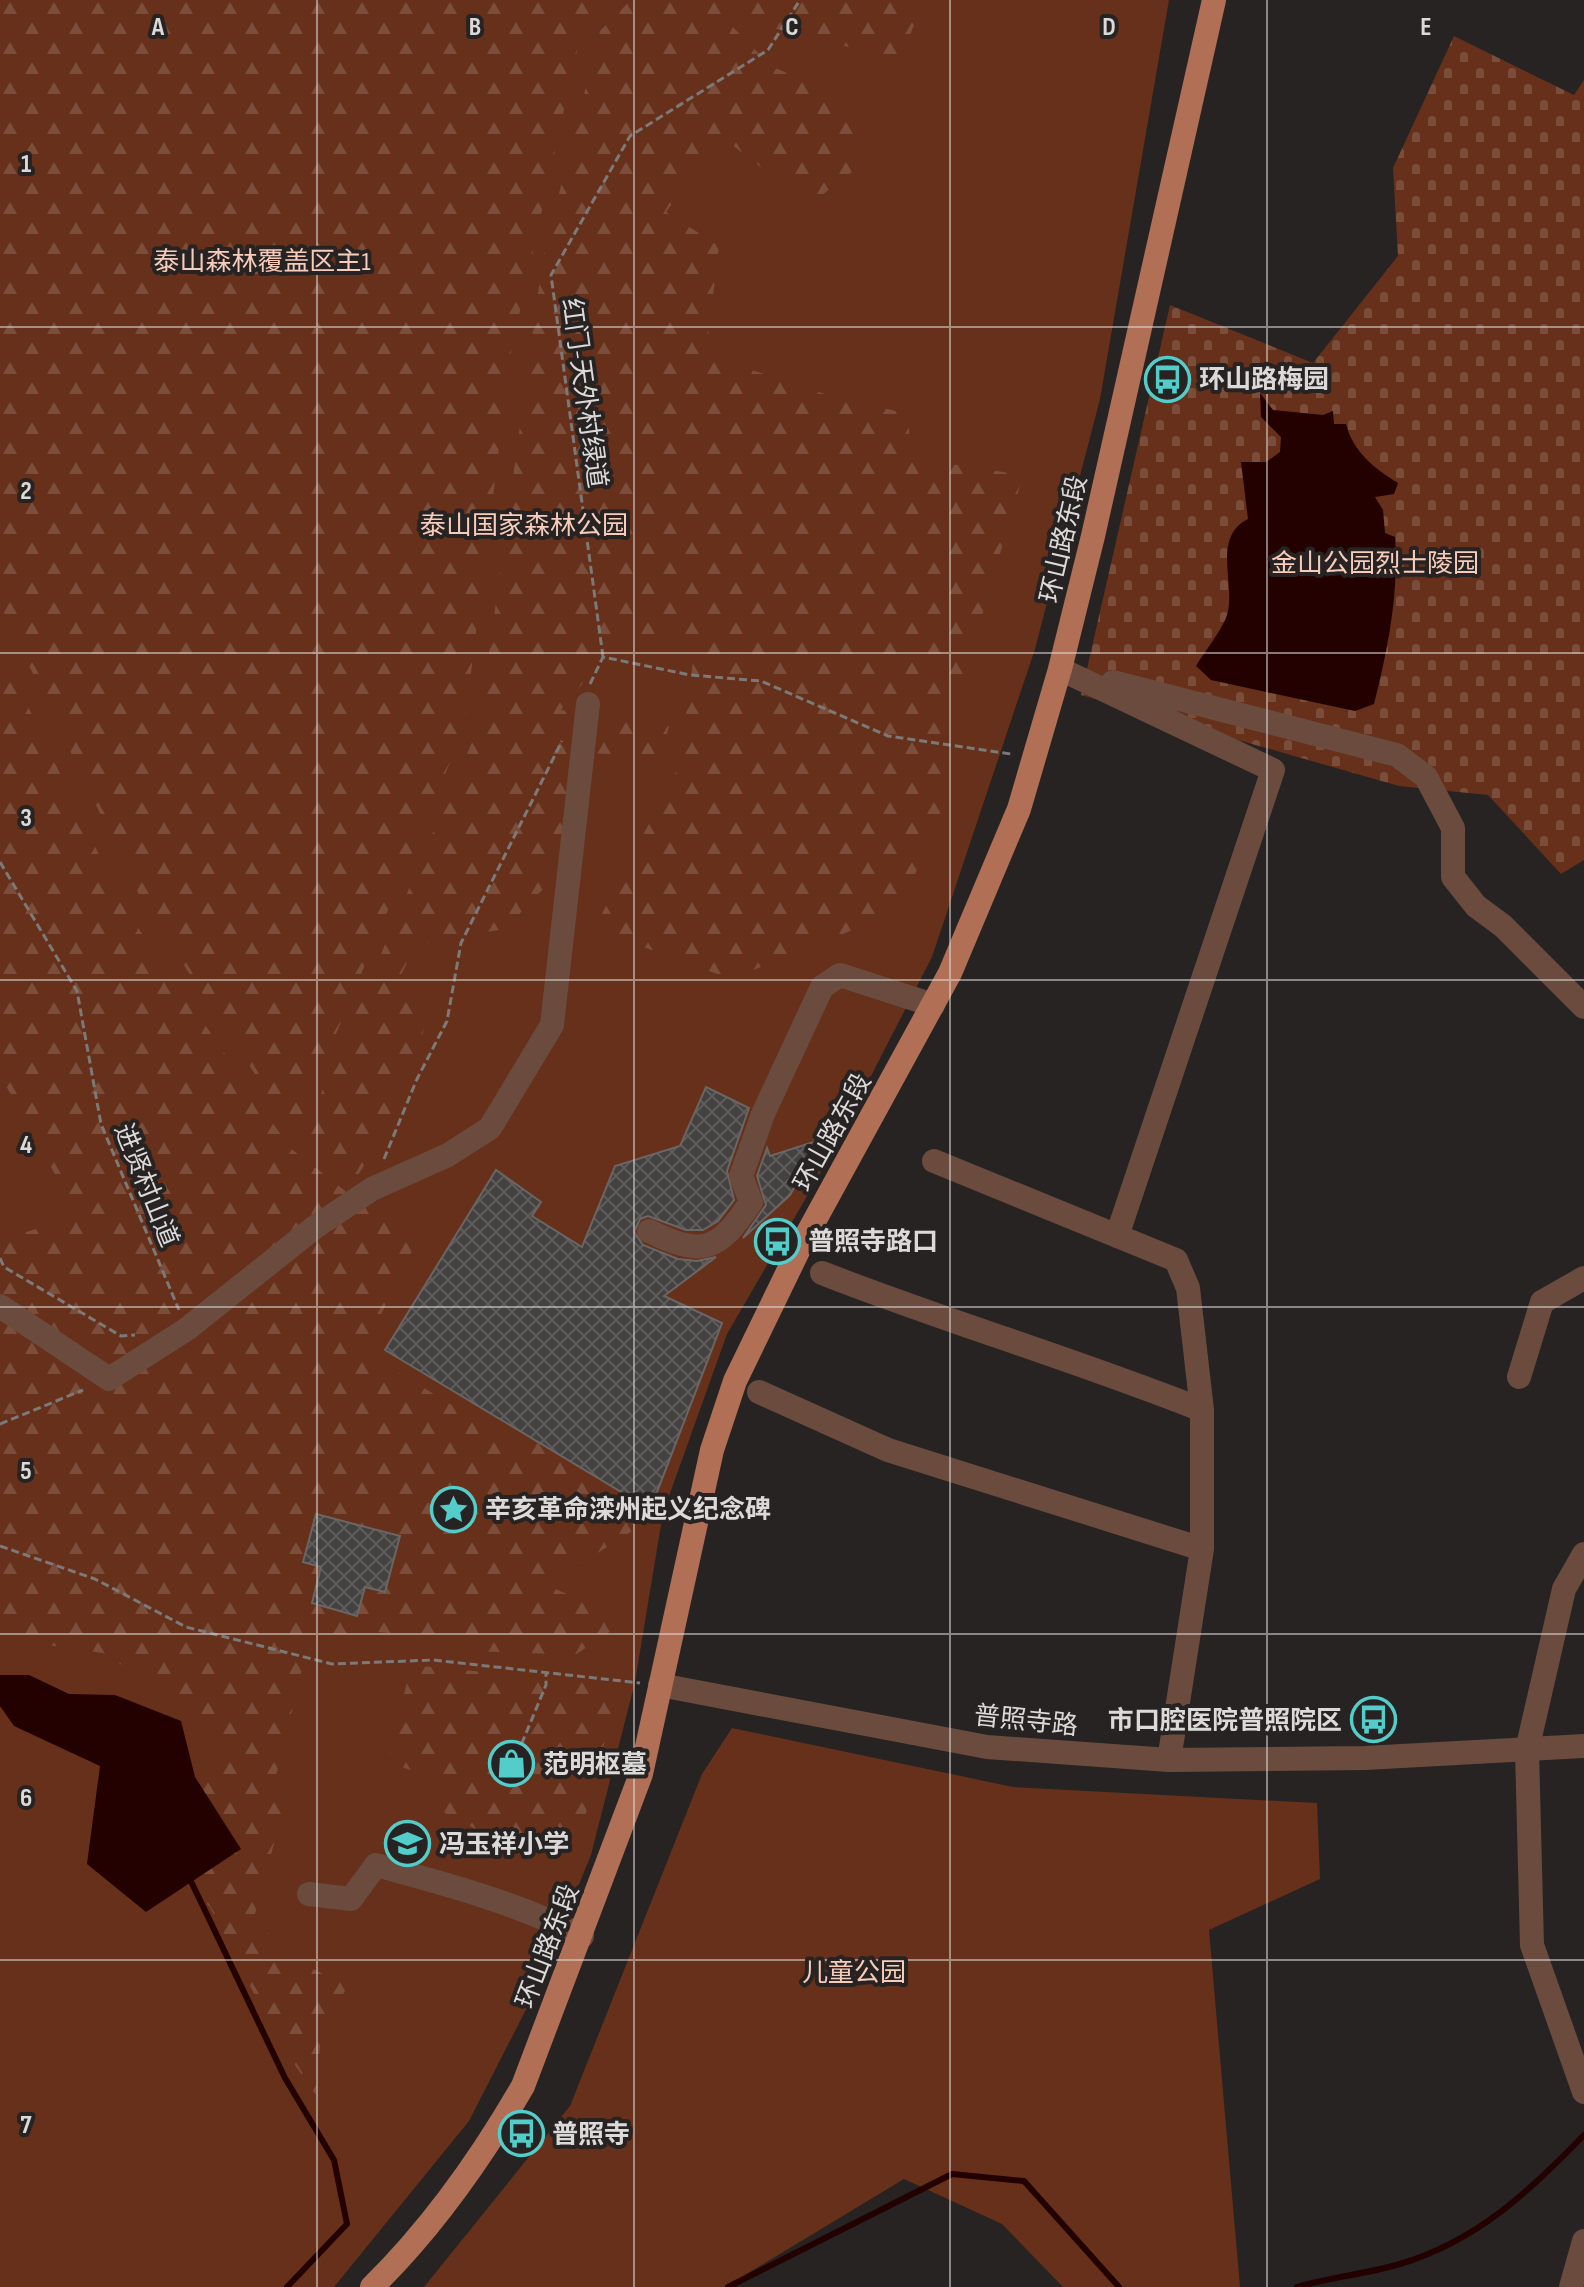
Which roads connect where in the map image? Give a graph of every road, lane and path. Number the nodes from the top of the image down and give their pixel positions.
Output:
1 (800, 0) edge
2 (1214, 0) edge
3 (603, 657) dead end
4 (1060, 669) junction
5 (588, 704) dead end
6 (0, 862) edge
7 (933, 1005) junction
8 (1584, 1007) edge
9 (934, 1161) dead end
10 (649, 1231) dead end
11 (1117, 1236) junction
12 (0, 1258) edge
13 (822, 1273) dead end
14 (1584, 1278) edge
15 (0, 1306) edge
16 (187, 1329) junction
17 (147, 1333) dead end
18 (1519, 1377) dead end
19 (109, 1379) junction
20 (759, 1392) dead end
21 (1202, 1410) junction
22 (0, 1424) edge
23 (0, 1546) edge
24 (1202, 1549) junction
25 (1584, 1554) edge
26 (546, 1673) junction
27 (660, 1685) junction
28 (1584, 1746) edge
29 (1527, 1750) junction
30 (517, 1755) dead end
31 (1169, 1760) junction
32 (309, 1894) dead end
33 (582, 1936) junction
34 (1583, 2089) edge
35 (1584, 2241) edge
36 (378, 2285) edge
37 (1571, 2287) edge

1 - 3 path, 红门-天外村绿道
2 - 4 main road, 环山路东段
4 - 7 main road, 环山路东段
4 - 8 street
4 - 11 street
5 - 16 street
6 - 16 path, 进贤村山道
7 - 10 street
7 - 27 main road, 环山路东段
9 - 11 street
11 - 21 street
12 - 17 path
13 - 21 street
14 - 18 street
15 - 19 street
16 - 19 street
19 - 22 path
20 - 24 street
21 - 24 street
23 - 26 path
24 - 31 street
25 - 29 street
26 - 27 path
26 - 30 path
27 - 31 street, 普照寺路
27 - 33 main road, 环山路东段
28 - 29 street, 普照寺路
29 - 31 street, 普照寺路
29 - 34 street
32 - 33 street
33 - 36 main road, 环山路东段
35 - 37 street

